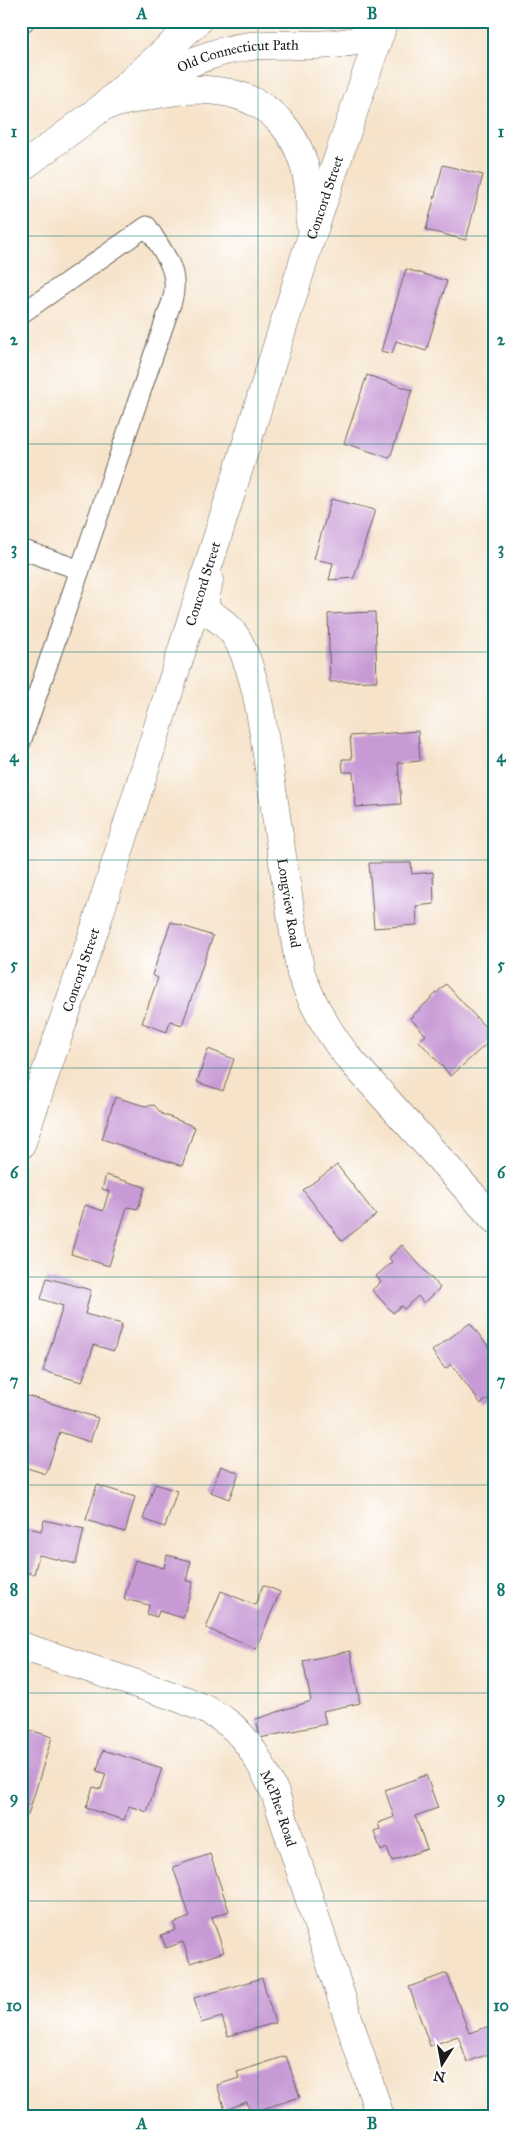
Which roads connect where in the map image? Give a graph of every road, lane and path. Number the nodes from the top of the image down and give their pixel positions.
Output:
1 (25, 21) edge
2 (198, 21) edge
3 (21, 24) edge
4 (379, 26) edge
5 (104, 106) junction
6 (21, 168) edge
7 (308, 247) junction
8 (21, 314) edge
9 (218, 539) junction
10 (21, 550) edge
11 (80, 570) junction
12 (21, 742) edge
13 (21, 1145) edge
14 (494, 1219) edge
15 (21, 1646) edge
16 (380, 2116) edge

1 - 3 lane
2 - 5 main road, Old Connecticut Path
4 - 5 main road, Old Connecticut Path
4 - 7 main road, Concord Street
5 - 6 main road, Old Connecticut Path
5 - 7 main road
7 - 9 main road, Concord Street
8 - 11 lane
9 - 13 main road, Concord Street
9 - 14 main road, Longview Road
10 - 11 lane
11 - 12 lane
15 - 16 main road, McPhee Road

